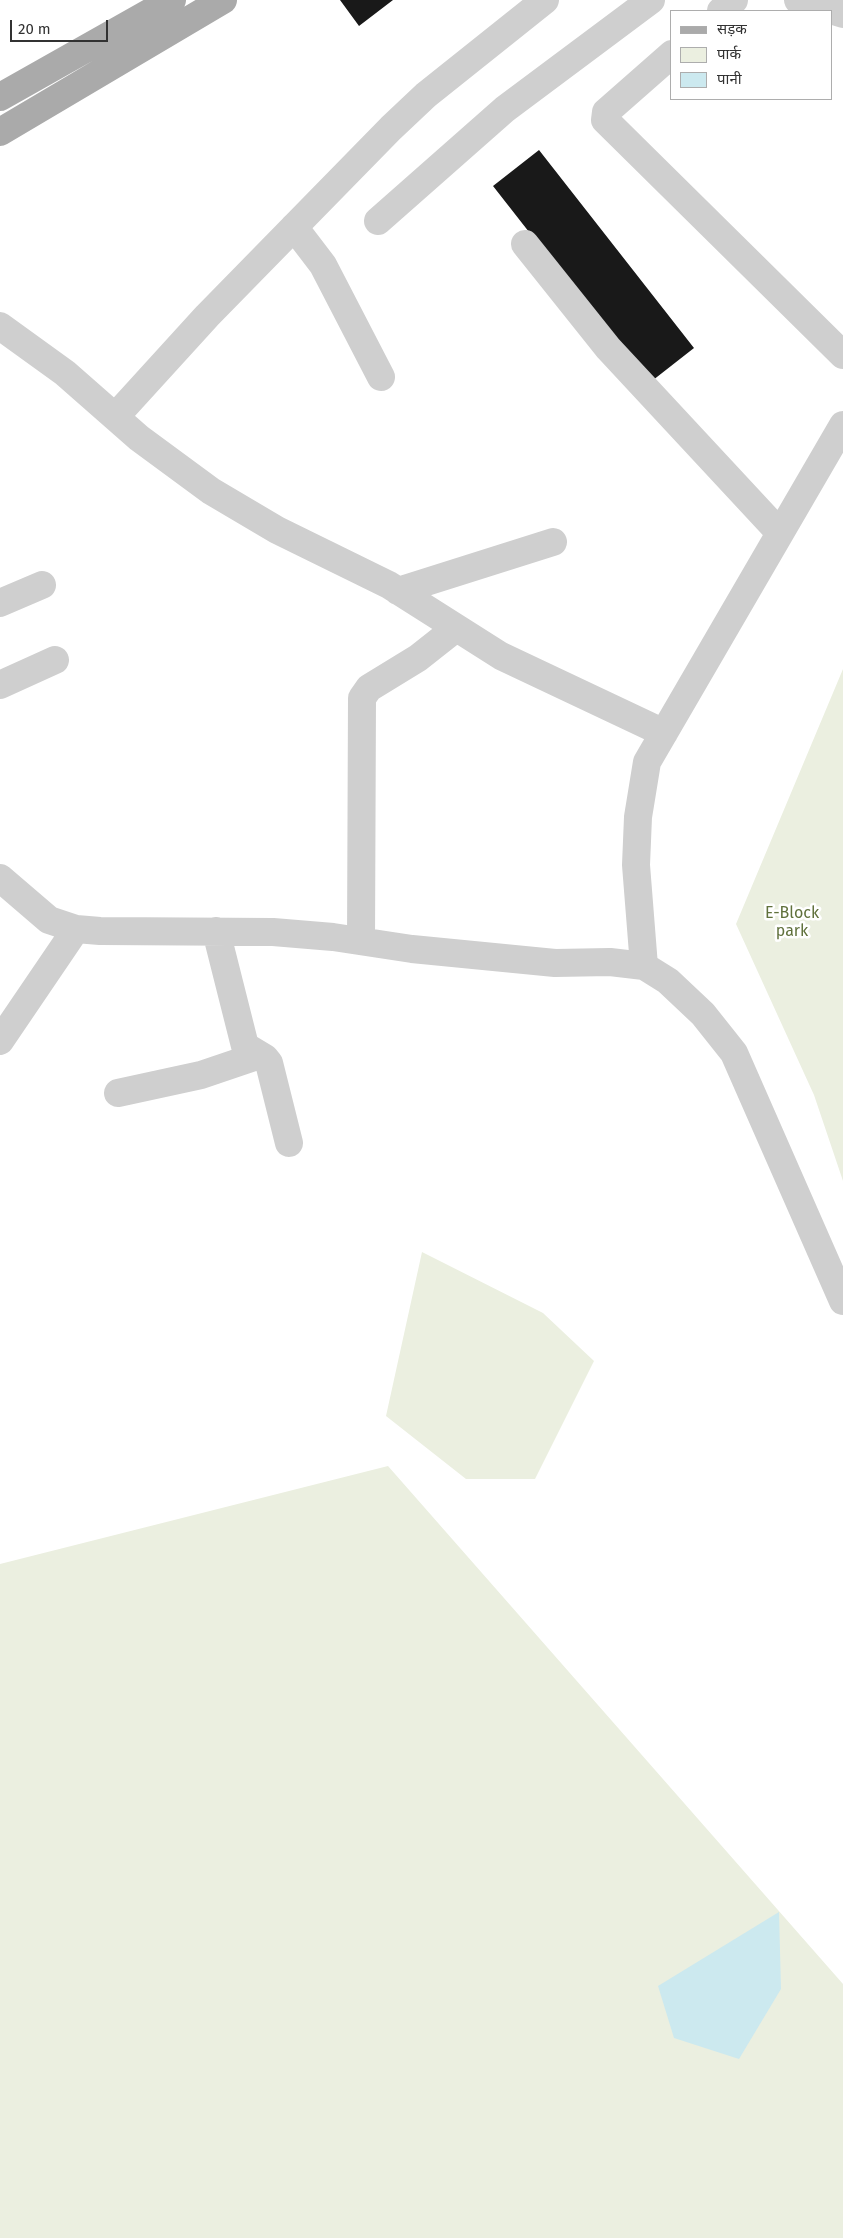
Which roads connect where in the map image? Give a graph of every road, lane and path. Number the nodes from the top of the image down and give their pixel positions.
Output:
1 (172, 0) edge
2 (223, 0) edge
3 (545, 0) edge
4 (651, 0) edge
5 (734, 0) edge
6 (798, 0) edge
7 (722, 10) edge
8 (830, 10) edge
9 (670, 56) edge
10 (0, 98) edge
11 (0, 132) edge
12 (378, 222) dead end
13 (294, 227) junction
14 (525, 244) dead end
15 (0, 326) edge
16 (843, 355) edge
17 (381, 377) dead end
18 (115, 417) junction
19 (843, 425) edge
20 (779, 532) junction
21 (553, 542) dead end
22 (42, 585) dead end
23 (398, 591) junction
24 (0, 603) edge
25 (456, 628) junction
26 (55, 660) dead end
27 (0, 685) edge
28 (664, 733) junction
29 (0, 878) edge
30 (76, 929) junction
31 (216, 931) junction
32 (362, 942) junction
33 (644, 966) junction
34 (0, 1041) edge
35 (260, 1055) junction
36 (118, 1093) dead end
37 (289, 1143) dead end
38 (843, 1301) edge

1 - 10 main road
2 - 11 main road
3 - 13 street
4 - 12 street
5 - 7 street
6 - 8 street
9 - 16 street
13 - 17 street
13 - 18 street
14 - 20 street
15 - 18 street
18 - 23 street
19 - 20 street
20 - 28 street
21 - 23 street
22 - 24 street
23 - 25 street
25 - 28 street
25 - 32 street
26 - 27 street
28 - 33 street
29 - 30 street
30 - 31 street
30 - 34 street
31 - 32 street
31 - 35 street
32 - 33 street
33 - 38 street
35 - 36 street
35 - 37 street

